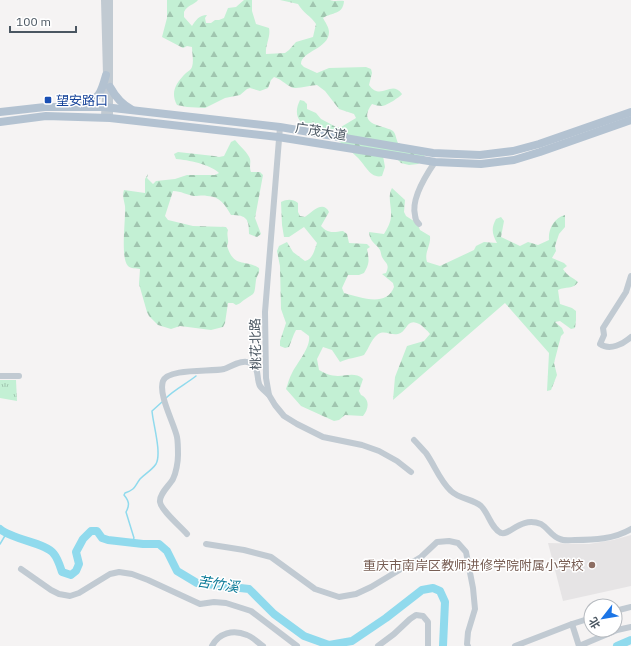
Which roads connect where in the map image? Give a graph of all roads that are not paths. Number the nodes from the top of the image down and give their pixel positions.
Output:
1 (104, 0) edge
2 (110, 0) edge
3 (106, 75) junction
4 (110, 87) junction
5 (79, 107) junction
6 (107, 107) junction
7 (131, 110) junction
8 (0, 112) edge
9 (631, 112) edge
10 (107, 118) junction
11 (631, 120) edge
12 (0, 122) edge
13 (280, 127) junction
14 (278, 137) junction
15 (435, 162) junction
16 (419, 224) dead end
17 (631, 276) edge
18 (631, 337) edge
19 (0, 376) edge
20 (19, 376) dead end
21 (269, 395) junction
22 (414, 440) dead end
23 (411, 472) dead end
24 (631, 529) edge
25 (187, 534) dead end
26 (206, 544) dead end
27 (21, 569) dead end
28 (583, 621) edge
29 (572, 624) junction
30 (631, 627) edge
31 (590, 644) edge
32 (212, 646) edge
33 (263, 646) edge
34 (297, 646) edge
35 (378, 646) edge
36 (428, 646) edge
37 (468, 646) edge
38 (516, 646) edge
39 (579, 646) edge

1 - 3 street
2 - 4 street
3 - 5 main road
3 - 6 street
4 - 6 street
4 - 7 main road
5 - 6 main road, 广茂大道
5 - 8 main road, 广茂大道
6 - 7 main road, 广茂大道
6 - 10 street
7 - 13 main road, 广茂大道
9 - 13 main road, 广茂大道
10 - 12 main road, 广茂大道
10 - 14 main road, 广茂大道
11 - 15 main road, 广茂大道
13 - 14 street, 桃花北路
14 - 15 main road, 广茂大道
14 - 21 street, 桃花北路
15 - 16 street
17 - 18 street
19 - 20 street
21 - 23 street, 桃花北路
21 - 25 street
22 - 24 street
26 - 37 street
27 - 34 street
28 - 29 street
29 - 38 street
29 - 39 street
30 - 31 street
31 - 39 street
32 - 33 street
35 - 36 street

